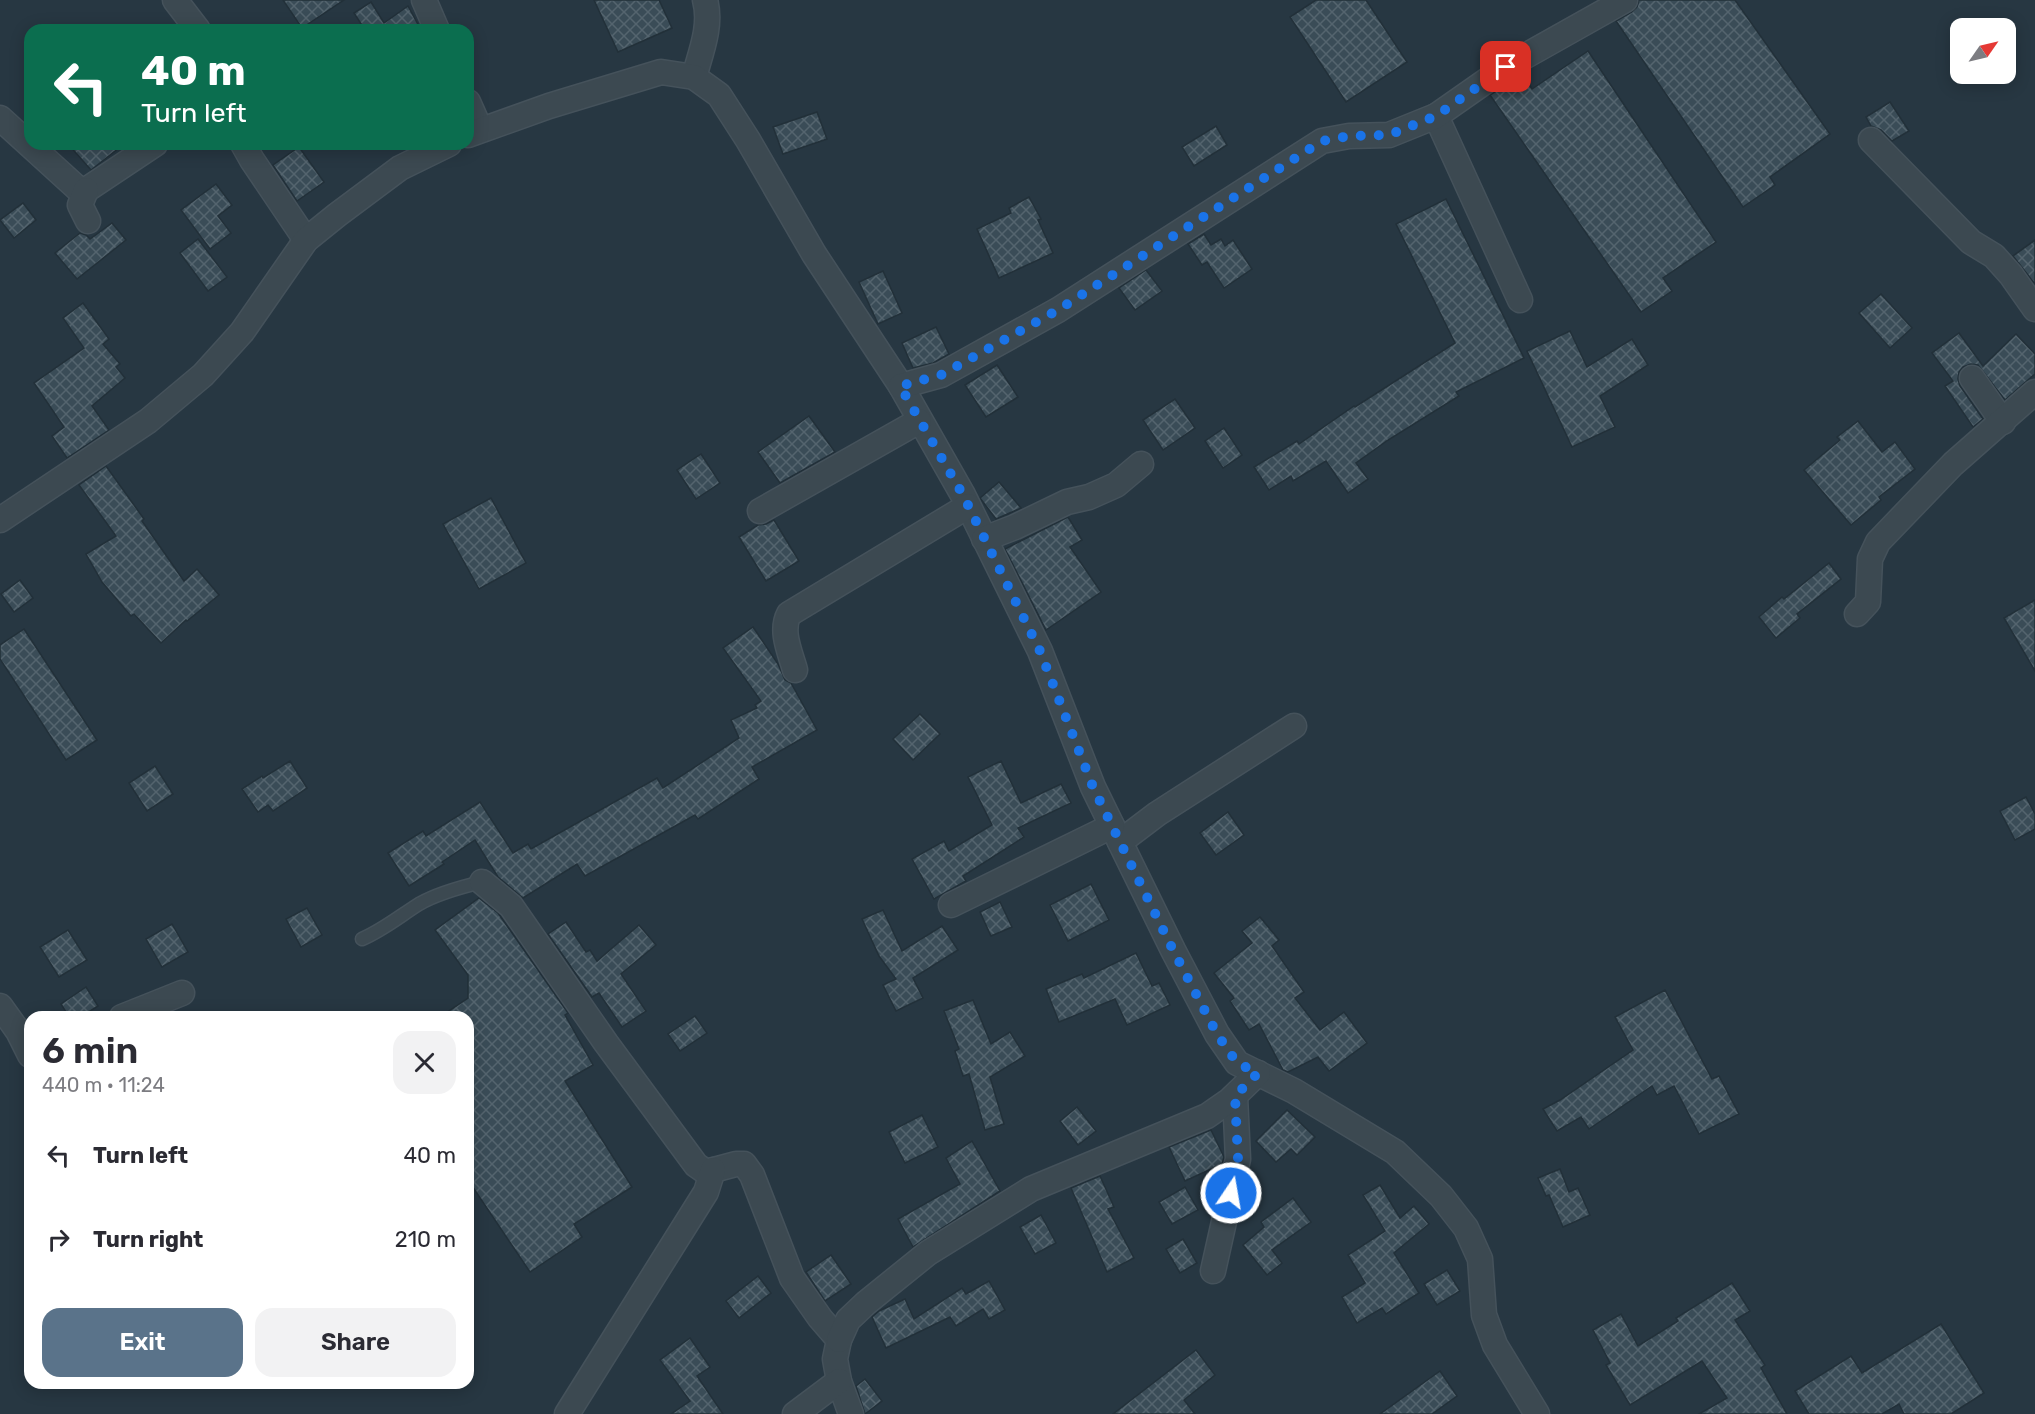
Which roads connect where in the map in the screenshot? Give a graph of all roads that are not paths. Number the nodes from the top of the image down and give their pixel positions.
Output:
1 (175, 0) edge
2 (424, 0) edge
3 (705, 0) edge
4 (1625, 0) edge
5 (193, 24) edge
6 (434, 24) edge
7 (694, 76) junction
8 (1436, 116) junction
9 (0, 118) edge
10 (474, 132) edge
11 (24, 140) edge
12 (1871, 140) dead end
13 (35, 150) edge
14 (146, 150) edge
15 (246, 150) edge
16 (437, 150) edge
17 (86, 190) junction
18 (88, 221) dead end
19 (306, 240) junction
20 (1520, 300) dead end
21 (2035, 309) edge
22 (1972, 378) dead end
23 (900, 386) junction
24 (2035, 392) edge
25 (920, 421) junction
26 (2003, 422) junction
27 (1142, 464) dead end
28 (968, 506) junction
29 (760, 512) dead end
30 (0, 520) edge
31 (984, 539) junction
32 (1857, 615) dead end
33 (795, 670) dead end
34 (1294, 726) dead end
35 (1116, 834) junction
36 (482, 882) joint
37 (951, 905) dead end
38 (362, 939) dead end
39 (182, 993) dead end
40 (0, 1006) edge
41 (137, 1011) edge
42 (24, 1031) edge
43 (1258, 1073) junction
44 (1235, 1096) junction
45 (712, 1170) junction
46 (1213, 1270) dead end
47 (839, 1340) junction
48 (839, 1381) junction
49 (567, 1414) edge
50 (795, 1414) edge
51 (851, 1414) edge
52 (1537, 1414) edge

1 - 5 street
2 - 6 street
3 - 7 street
4 - 8 street
7 - 10 street
7 - 23 street
8 - 20 street
8 - 23 street
9 - 11 street
12 - 21 street
13 - 17 street
14 - 17 street
15 - 19 street
16 - 19 street
17 - 18 street
19 - 30 street
22 - 26 street
23 - 25 street
24 - 26 street
25 - 28 street
25 - 29 street
26 - 32 street
27 - 31 street
28 - 31 street
28 - 33 street
31 - 35 street
34 - 35 street
35 - 37 street
35 - 43 street
36 - 38 lane
36 - 45 street
39 - 41 street
40 - 42 street
43 - 44 street
43 - 52 street
44 - 46 street
44 - 47 street
45 - 47 street
45 - 49 street
47 - 48 street
48 - 50 street
48 - 51 street

